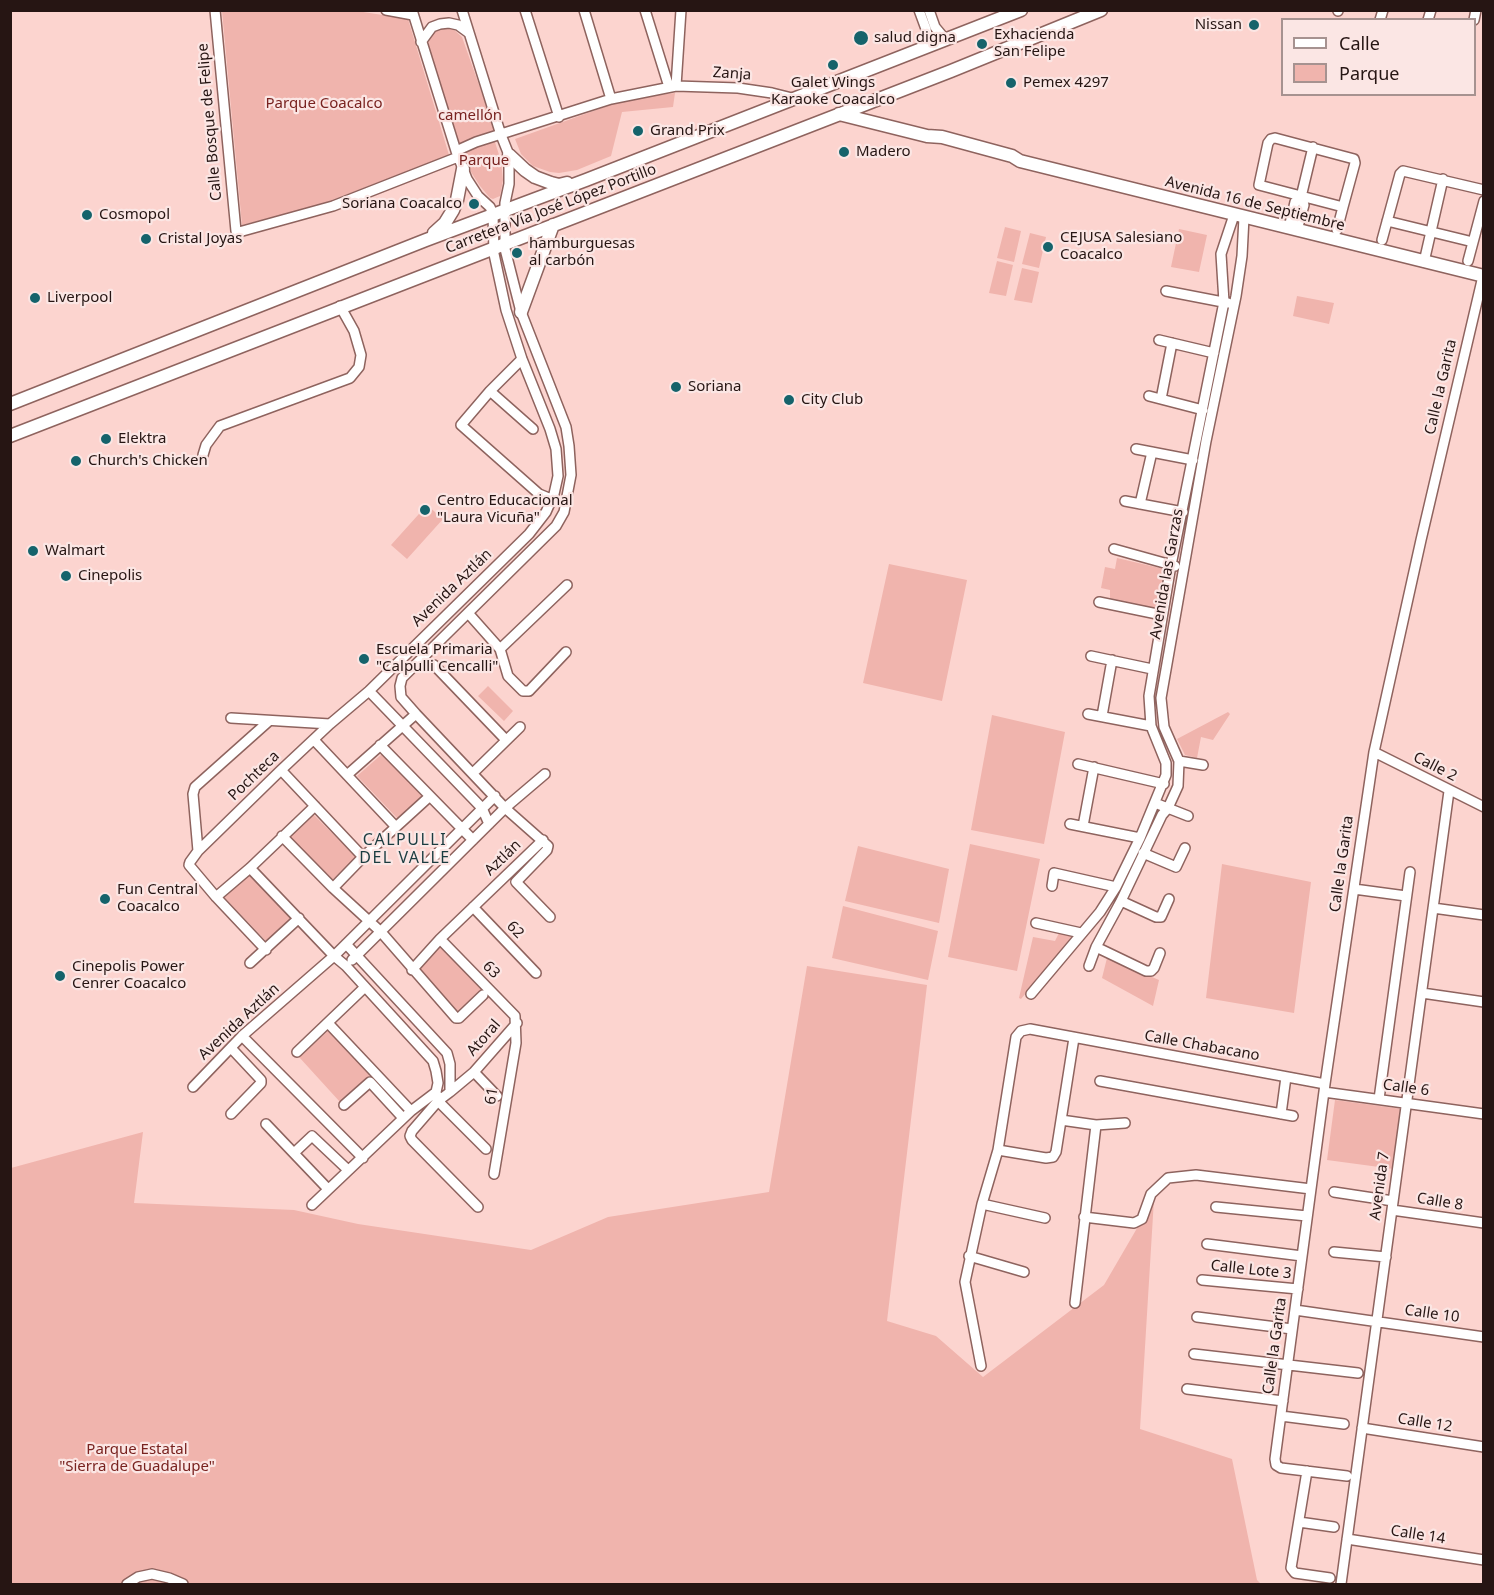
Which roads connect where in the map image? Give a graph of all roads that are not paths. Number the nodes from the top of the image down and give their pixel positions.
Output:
1 (215, 10) edge
2 (386, 10) edge
3 (462, 10) edge
4 (525, 10) edge
5 (584, 10) edge
6 (645, 10) edge
7 (681, 10) edge
8 (919, 10) edge
9 (929, 10) edge
10 (1021, 10) edge
11 (1101, 10) edge
12 (413, 13) edge
13 (469, 33) junction
14 (945, 39) junction
15 (422, 42) junction
16 (929, 46) junction
17 (673, 87) junction
18 (792, 98) junction
19 (611, 99) junction
20 (839, 114) junction
21 (559, 117) junction
22 (501, 135) junction
23 (1313, 147) junction
24 (509, 155) junction
25 (459, 159) junction
26 (1443, 179) junction
27 (586, 180) junction
28 (1484, 190) edge
29 (1301, 197) junction
30 (1484, 201) edge
31 (1343, 207) junction
32 (506, 209) junction
33 (491, 211) junction
34 (1239, 216) junction
35 (1387, 221) junction
36 (554, 225) junction
37 (1293, 229) junction
38 (1337, 230) dead end
39 (236, 231) joint
40 (1431, 232) junction
41 (426, 240) junction
42 (1382, 240) dead end
43 (1473, 242) junction
44 (500, 245) junction
45 (1468, 261) dead end
46 (1424, 262) junction
47 (1483, 276) edge
48 (1166, 291) dead end
49 (1224, 302) junction
50 (1235, 304) junction
51 (340, 306) junction
52 (521, 312) junction
53 (508, 316) junction
54 (1159, 340) dead end
55 (1172, 343) junction
56 (1214, 353) junction
57 (522, 359) junction
58 (490, 391) junction
59 (1149, 396) dead end
60 (1161, 399) junction
61 (10, 404) edge
62 (1203, 410) junction
63 (533, 429) dead end
64 (10, 435) edge
65 (1202, 441) junction
66 (1136, 449) dead end
67 (1152, 452) junction
68 (203, 455) dead end
69 (1193, 460) junction
70 (551, 499) junction
71 (1125, 501) dead end
72 (1140, 504) junction
73 (1183, 512) junction
74 (1114, 549) dead end
75 (1171, 565) junction
76 (1184, 567) junction
77 (567, 585) dead end
78 (1099, 602) dead end
79 (468, 613) junction
80 (1162, 615) junction
81 (500, 649) junction
82 (566, 652) dead end
83 (404, 656) junction
84 (1091, 656) dead end
85 (1112, 660) junction
86 (434, 665) dead end
87 (414, 666) junction
88 (1152, 669) junction
89 (369, 691) junction
90 (416, 714) junction
91 (1088, 714) dead end
92 (1102, 716) junction
93 (231, 718) dead end
94 (269, 721) junction
95 (330, 724) junction
96 (402, 725) junction
97 (520, 726) dead end
98 (1150, 726) junction
99 (314, 740) junction
100 (507, 740) junction
101 (380, 745) junction
102 (1374, 752) junction
103 (1179, 761) junction
104 (1078, 764) dead end
105 (1203, 765) dead end
106 (1094, 767) junction
107 (281, 770) junction
108 (472, 773) junction
109 (545, 774) dead end
110 (347, 775) junction
111 (1164, 784) junction
112 (1449, 791) junction
113 (430, 796) junction
114 (495, 796) junction
115 (1155, 803) junction
116 (315, 806) junction
117 (1484, 807) edge
118 (482, 808) junction
119 (505, 808) junction
120 (1168, 808) junction
121 (1188, 816) dead end
122 (489, 824) junction
123 (1070, 824) dead end
124 (1083, 826) junction
125 (396, 827) junction
126 (461, 829) junction
127 (282, 836) junction
128 (1140, 838) junction
129 (473, 840) junction
130 (543, 840) junction
131 (1185, 848) dead end
132 (198, 851) junction
133 (1143, 853) junction
134 (363, 857) junction
135 (250, 868) junction
136 (1410, 872) dead end
137 (1052, 886) dead end
138 (1116, 887) junction
139 (333, 888) junction
140 (1354, 889) junction
141 (1407, 896) junction
142 (216, 897) junction
143 (1169, 899) dead end
144 (1121, 900) junction
145 (473, 908) junction
146 (1433, 908) junction
147 (1100, 912) junction
148 (1484, 915) edge
149 (550, 917) dead end
150 (299, 918) junction
151 (1110, 919) junction
152 (369, 921) junction
153 (1036, 923) dead end
154 (381, 932) junction
155 (1081, 933) junction
156 (440, 939) junction
157 (345, 944) junction
158 (1096, 947) junction
159 (266, 950) junction
160 (1160, 953) dead end
161 (334, 956) junction
162 (356, 956) junction
163 (250, 963) dead end
164 (346, 966) junction
165 (1089, 966) dead end
166 (412, 970) junction
167 (536, 973) dead end
168 (365, 987) junction
169 (1422, 993) junction
170 (1031, 994) dead end
171 (483, 995) dead end
172 (1484, 1002) edge
173 (328, 1023) junction
174 (517, 1023) junction
175 (242, 1036) junction
176 (1074, 1038) junction
177 (231, 1048) junction
178 (297, 1052) dead end
179 (474, 1072) junction
180 (1286, 1077) junction
181 (1100, 1081) dead end
182 (193, 1087) dead end
183 (1325, 1088) junction
184 (450, 1092) junction
185 (437, 1096) junction
186 (497, 1096) dead end
187 (1379, 1099) junction
188 (1407, 1103) junction
189 (344, 1105) dead end
190 (231, 1114) dead end
191 (1281, 1114) junction
192 (1484, 1114) edge
193 (407, 1115) junction
194 (1293, 1116) dead end
195 (1060, 1120) junction
196 (1125, 1123) dead end
197 (267, 1124) dead end
198 (1096, 1125) junction
199 (486, 1149) dead end
200 (998, 1150) junction
201 (294, 1153) junction
202 (363, 1158) junction
203 (348, 1170) junction
204 (494, 1174) dead end
205 (328, 1189) junction
206 (1311, 1189) junction
207 (1334, 1192) dead end
208 (982, 1204) junction
209 (312, 1205) dead end
210 (1393, 1205) junction
211 (477, 1207) dead end
212 (1216, 1207) dead end
213 (1307, 1216) junction
214 (1084, 1217) junction
215 (1045, 1218) dead end
216 (1484, 1223) edge
217 (1207, 1244) dead end
218 (1334, 1252) dead end
219 (969, 1256) junction
220 (1302, 1256) junction
221 (1386, 1257) junction
222 (1024, 1272) dead end
223 (1202, 1280) dead end
224 (1298, 1289) junction
225 (1075, 1303) dead end
226 (1295, 1310) junction
227 (1197, 1317) dead end
228 (1377, 1321) junction
229 (1292, 1329) junction
230 (1484, 1337) edge
231 (1194, 1354) dead end
232 (1287, 1364) junction
233 (981, 1366) dead end
234 (1358, 1373) dead end
235 (1187, 1389) dead end
236 (1283, 1401) junction
237 (1281, 1416) junction
238 (1344, 1424) dead end
239 (1362, 1428) junction
240 (1484, 1447) edge
241 (1307, 1471) junction
242 (1347, 1476) dead end
243 (1299, 1522) junction
244 (1334, 1527) dead end
245 (1347, 1539) junction
246 (1484, 1560) edge
247 (1330, 1578) dead end
248 (127, 1584) edge
249 (183, 1584) edge
250 (1341, 1584) edge

1 - 39 street, Calle Bosque de Felipe
2 - 12 street
3 - 13 street
4 - 21 street
5 - 19 street
6 - 17 street
7 - 17 street
8 - 16 street
9 - 14 street
10 - 14 main road, Carretera Vía José López Portillo
11 - 20 main road, Carretera Vía José López Portillo
12 - 15 street
13 - 15 street
13 - 22 street
14 - 16 main road, Carretera Vía José López Portillo
15 - 25 street
16 - 18 main road, Carretera Vía José López Portillo
17 - 18 street, Zanja
17 - 19 street, Zanja
18 - 27 main road, Carretera Vía José López Portillo
19 - 21 street, Zanja
20 - 34 main road, Avenida 16 de Septiembre
20 - 36 main road, Carretera Vía José López Portillo
21 - 22 street, Zanja
22 - 24 street
22 - 25 street, Zanja
23 - 29 street
23 - 29 street
23 - 31 street
24 - 27 main road
24 - 32 street
25 - 33 street
25 - 39 street, Zanja
25 - 41 main road
26 - 28 street
26 - 35 street
26 - 40 street
27 - 32 main road, Carretera Vía José López Portillo
29 - 31 street
29 - 37 street
30 - 43 street
31 - 38 street
32 - 33 main road, Carretera Vía José López Portillo
32 - 44 street
33 - 41 main road, Carretera Vía José López Portillo
33 - 44 street, Avenida Aztlán
34 - 37 main road, Avenida 16 de Septiembre
34 - 49 street, Avenida las Garzas
34 - 50 street, Avenida las Garzas
35 - 40 street
35 - 42 street
36 - 44 main road, Carretera Vía José López Portillo
36 - 52 main road
37 - 46 main road, Avenida 16 de Septiembre
40 - 43 street
40 - 46 street
41 - 61 main road, Carretera Vía José López Portillo
43 - 45 street
44 - 51 main road, Carretera Vía José López Portillo
44 - 52 street, Avenida Aztlán
44 - 53 street, Avenida Aztlán
46 - 47 main road, Avenida 16 de Septiembre
47 - 102 street, Calle la Garita
48 - 49 street
49 - 50 street
49 - 56 street, Avenida las Garzas
50 - 65 street, Avenida las Garzas
51 - 64 main road, Carretera Vía José López Portillo
51 - 68 street
52 - 53 street
52 - 79 street, Avenida Aztlán
53 - 57 street, Avenida Aztlán
54 - 55 street
55 - 56 street
55 - 60 street
56 - 62 street, Avenida las Garzas
57 - 58 street
57 - 70 street, Avenida Aztlán
58 - 63 street
58 - 70 street
59 - 60 street
60 - 62 street
62 - 65 street, Avenida las Garzas
65 - 69 street, Avenida las Garzas
65 - 76 street, Avenida las Garzas
66 - 67 street
67 - 69 street
67 - 72 street
69 - 73 street, Avenida las Garzas
70 - 83 street, Avenida Aztlán
71 - 72 street
72 - 73 street
73 - 75 street, Avenida las Garzas
74 - 75 street
75 - 76 street
75 - 80 street, Avenida las Garzas
76 - 103 street, Avenida las Garzas
77 - 81 street
78 - 80 street
79 - 81 street
79 - 87 street, Avenida Aztlán
80 - 88 street, Avenida las Garzas
81 - 82 street
83 - 87 street
83 - 89 street, Avenida Aztlán
84 - 85 street
85 - 88 street
85 - 92 street
86 - 100 street
87 - 90 street, Avenida Aztlán
88 - 98 street, Avenida las Garzas
89 - 95 street, Pochteca
89 - 96 street
90 - 96 street
90 - 108 street, Avenida Aztlán
91 - 92 street
92 - 98 street
93 - 94 street
94 - 95 street
94 - 132 street, Pochteca
95 - 99 street, Pochteca
96 - 101 street
96 - 118 street
97 - 100 street
98 - 111 street, Avenida las Garzas
99 - 107 street, Pochteca
99 - 110 street
100 - 108 street
101 - 110 street
101 - 113 street
102 - 112 street, Calle 2
102 - 140 street, Calle la Garita
103 - 105 street
103 - 120 street, Avenida las Garzas
104 - 106 street
106 - 111 street
106 - 124 street
107 - 116 street
107 - 132 street, Pochteca
108 - 114 street, Avenida Aztlán
109 - 119 street
110 - 125 street
111 - 115 street, Avenida las Garzas
112 - 117 street, Calle 2
112 - 146 street, Avenida 7
113 - 125 street
113 - 126 street
114 - 118 street, Avenida Aztlán
114 - 119 street, Avenida Aztlán
115 - 120 street
115 - 128 street, Avenida las Garzas
116 - 127 street
116 - 134 street
118 - 122 street
118 - 126 street, Avenida Aztlán
119 - 122 street
119 - 130 street, Aztlán
120 - 121 street
120 - 133 street, Avenida las Garzas
122 - 129 street
123 - 124 street
124 - 128 street
125 - 134 street
126 - 129 street
126 - 152 street, Avenida Aztlán
127 - 135 street
127 - 139 street
128 - 138 street, Avenida las Garzas
129 - 154 street
130 - 145 street, Aztlán
130 - 149 street
131 - 133 street
132 - 142 street, Pochteca
133 - 144 street, Avenida las Garzas
134 - 139 street
135 - 142 street
135 - 150 street
136 - 141 street
137 - 138 street
138 - 147 street, Avenida las Garzas
139 - 152 street
140 - 141 street
140 - 183 street, Calle la Garita
141 - 187 street
142 - 159 street
143 - 144 street
144 - 151 street, Avenida las Garzas
145 - 156 street, Aztlán
145 - 167 street, 62
146 - 148 street
146 - 169 street, Avenida 7
147 - 151 street
147 - 155 street
150 - 159 street
150 - 161 street
151 - 158 street
152 - 154 street
152 - 157 street, Avenida Aztlán
153 - 155 street
154 - 162 street
154 - 166 street
155 - 170 street
156 - 166 street, Aztlán
156 - 174 street, 63
157 - 161 street, Avenida Aztlán
157 - 162 street
158 - 160 street
158 - 165 street
159 - 163 street
161 - 164 street
161 - 175 street, Avenida Aztlán
162 - 164 street
162 - 184 street
164 - 168 street
166 - 171 street
168 - 173 street
168 - 185 street
169 - 172 street
169 - 188 street, Avenida 7
173 - 178 street
173 - 193 street
174 - 179 street, Atoral
174 - 204 street, 61
175 - 177 street, Avenida Aztlán
175 - 202 street
176 - 180 street, Calle Chabacano
176 - 195 street
176 - 200 street, Calle Chabacano
177 - 182 street, Avenida Aztlán
177 - 190 street
179 - 184 street, Atoral
179 - 186 street, Atoral
180 - 183 street, Calle Chabacano
180 - 191 street
181 - 191 street
183 - 187 street, Calle 6
183 - 206 street, Calle la Garita
184 - 185 street
185 - 193 street
185 - 199 street
185 - 211 street
187 - 188 street, Calle 6
188 - 192 street, Calle 6
188 - 210 street, Avenida 7
189 - 193 street
191 - 194 street
193 - 202 street
195 - 198 street
195 - 200 street
196 - 198 street
197 - 201 street
198 - 214 street
200 - 208 street
201 - 203 street
201 - 205 street
202 - 203 street
203 - 205 street
205 - 209 street
206 - 213 street, Calle la Garita
206 - 214 street
207 - 210 street, Calle 8
208 - 215 street
208 - 219 street
210 - 216 street, Calle 8
210 - 221 street, Avenida 7
212 - 213 street
213 - 220 street, Calle la Garita
214 - 225 street
217 - 220 street
218 - 221 street
219 - 222 street
219 - 233 street
220 - 224 street, Calle la Garita
221 - 228 street, Avenida 7
223 - 224 street, Calle Lote 3
224 - 226 street, Calle la Garita
226 - 228 street, Calle 10
226 - 229 street, Calle la Garita
227 - 229 street
228 - 230 street, Calle 10
228 - 239 street, Avenida 7
229 - 232 street, Calle la Garita
231 - 232 street
232 - 234 street
232 - 236 street, Calle la Garita
235 - 236 street
236 - 237 street, Calle la Garita
237 - 238 street
237 - 241 street, Calle la Garita
239 - 240 street, Calle 12
239 - 245 street, Avenida 7
241 - 242 street
241 - 243 street
243 - 244 street
243 - 247 street
245 - 246 street, Calle 14
245 - 250 street, Avenida 7
248 - 249 street

